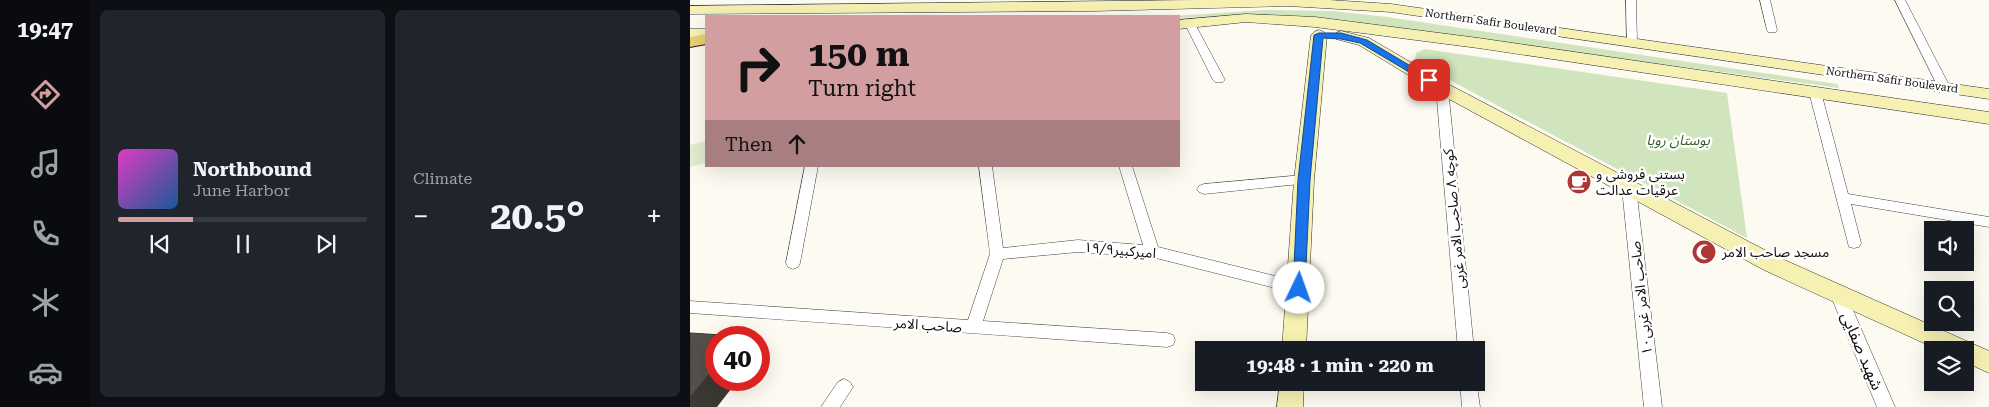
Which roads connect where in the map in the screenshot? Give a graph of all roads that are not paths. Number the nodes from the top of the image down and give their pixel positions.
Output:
1 (1311, 0) edge
2 (1631, 0) edge
3 (1765, 0) edge
4 (1900, 0) edge
5 (1194, 2) edge
6 (1329, 3) junction
7 (964, 4) edge
8 (1393, 4) edge
9 (690, 10) edge
10 (861, 13) edge
11 (1246, 18) junction
12 (1184, 25) edge
13 (1772, 30) dead end
14 (1398, 32) junction
15 (690, 34) edge
16 (705, 34) edge
17 (1319, 35) junction
18 (1341, 36) junction
19 (705, 39) edge
20 (690, 42) edge
21 (1632, 42) junction
22 (1478, 43) junction
23 (1403, 64) junction
24 (1863, 76) junction
25 (1219, 80) dead end
26 (1944, 87) junction
27 (1442, 88) junction
28 (1815, 92) junction
29 (1989, 94) edge
30 (1872, 101) junction
31 (1989, 118) edge
32 (812, 167) edge
33 (986, 167) edge
34 (1125, 167) edge
35 (1304, 180) junction
36 (1629, 188) junction
37 (1204, 190) dead end
38 (1843, 198) junction
39 (1989, 222) edge
40 (1854, 243) dead end
41 (1152, 250) junction
42 (997, 254) junction
43 (793, 263) dead end
44 (1299, 288) junction
45 (1838, 294) junction
46 (690, 307) edge
47 (973, 328) junction
48 (1166, 340) dead end
49 (1295, 341) edge
50 (1465, 341) edge
51 (1944, 341) edge
52 (1974, 355) edge
53 (1989, 362) edge
54 (844, 387) dead end
55 (1291, 391) edge
56 (1470, 391) edge
57 (830, 407) edge
58 (1290, 407) edge
59 (1471, 407) edge
60 (1653, 407) edge
61 (1886, 407) edge

1 - 6 main road
2 - 21 street
3 - 13 street
4 - 26 street
5 - 6 main road, Northern Safir Boulevard
5 - 7 main road, Northern Safir Boulevard
6 - 8 main road, Northern Safir Boulevard
7 - 10 main road, Northern Safir Boulevard
8 - 21 main road, Northern Safir Boulevard
9 - 10 main road, Northern Safir Boulevard
11 - 12 main road, Northern Safir Boulevard
11 - 14 main road, Northern Safir Boulevard
11 - 17 main road
12 - 25 street
14 - 18 main road
14 - 22 main road, Northern Safir Boulevard
15 - 16 main road
17 - 18 main road
17 - 35 main road
18 - 23 main road
19 - 20 main road
21 - 24 main road, Northern Safir Boulevard
22 - 23 main road
22 - 28 main road, Northern Safir Boulevard
23 - 27 main road
24 - 26 main road, Northern Safir Boulevard
24 - 30 main road
26 - 29 main road, Northern Safir Boulevard
27 - 36 main road
27 - 50 street, کوچه ۸ صاحب الامر غربی
28 - 30 main road, Northern Safir Boulevard
28 - 38 street
30 - 31 main road, Northern Safir Boulevard
32 - 43 street
33 - 42 street
34 - 41 street
35 - 37 street
35 - 44 main road
36 - 45 main road
36 - 60 street, صاحب الامر غربی۱۰
38 - 39 street
38 - 40 street
41 - 42 street, امیرکبیر۱۹/۹
41 - 44 street, امیرکبیر۱۹/۹
42 - 47 street
44 - 49 main road
45 - 51 main road
45 - 61 street, شهید صفایی
46 - 47 street, صاحب الامر
47 - 48 street, صاحب الامر
52 - 53 main road
54 - 57 street
55 - 58 main road
56 - 59 street

